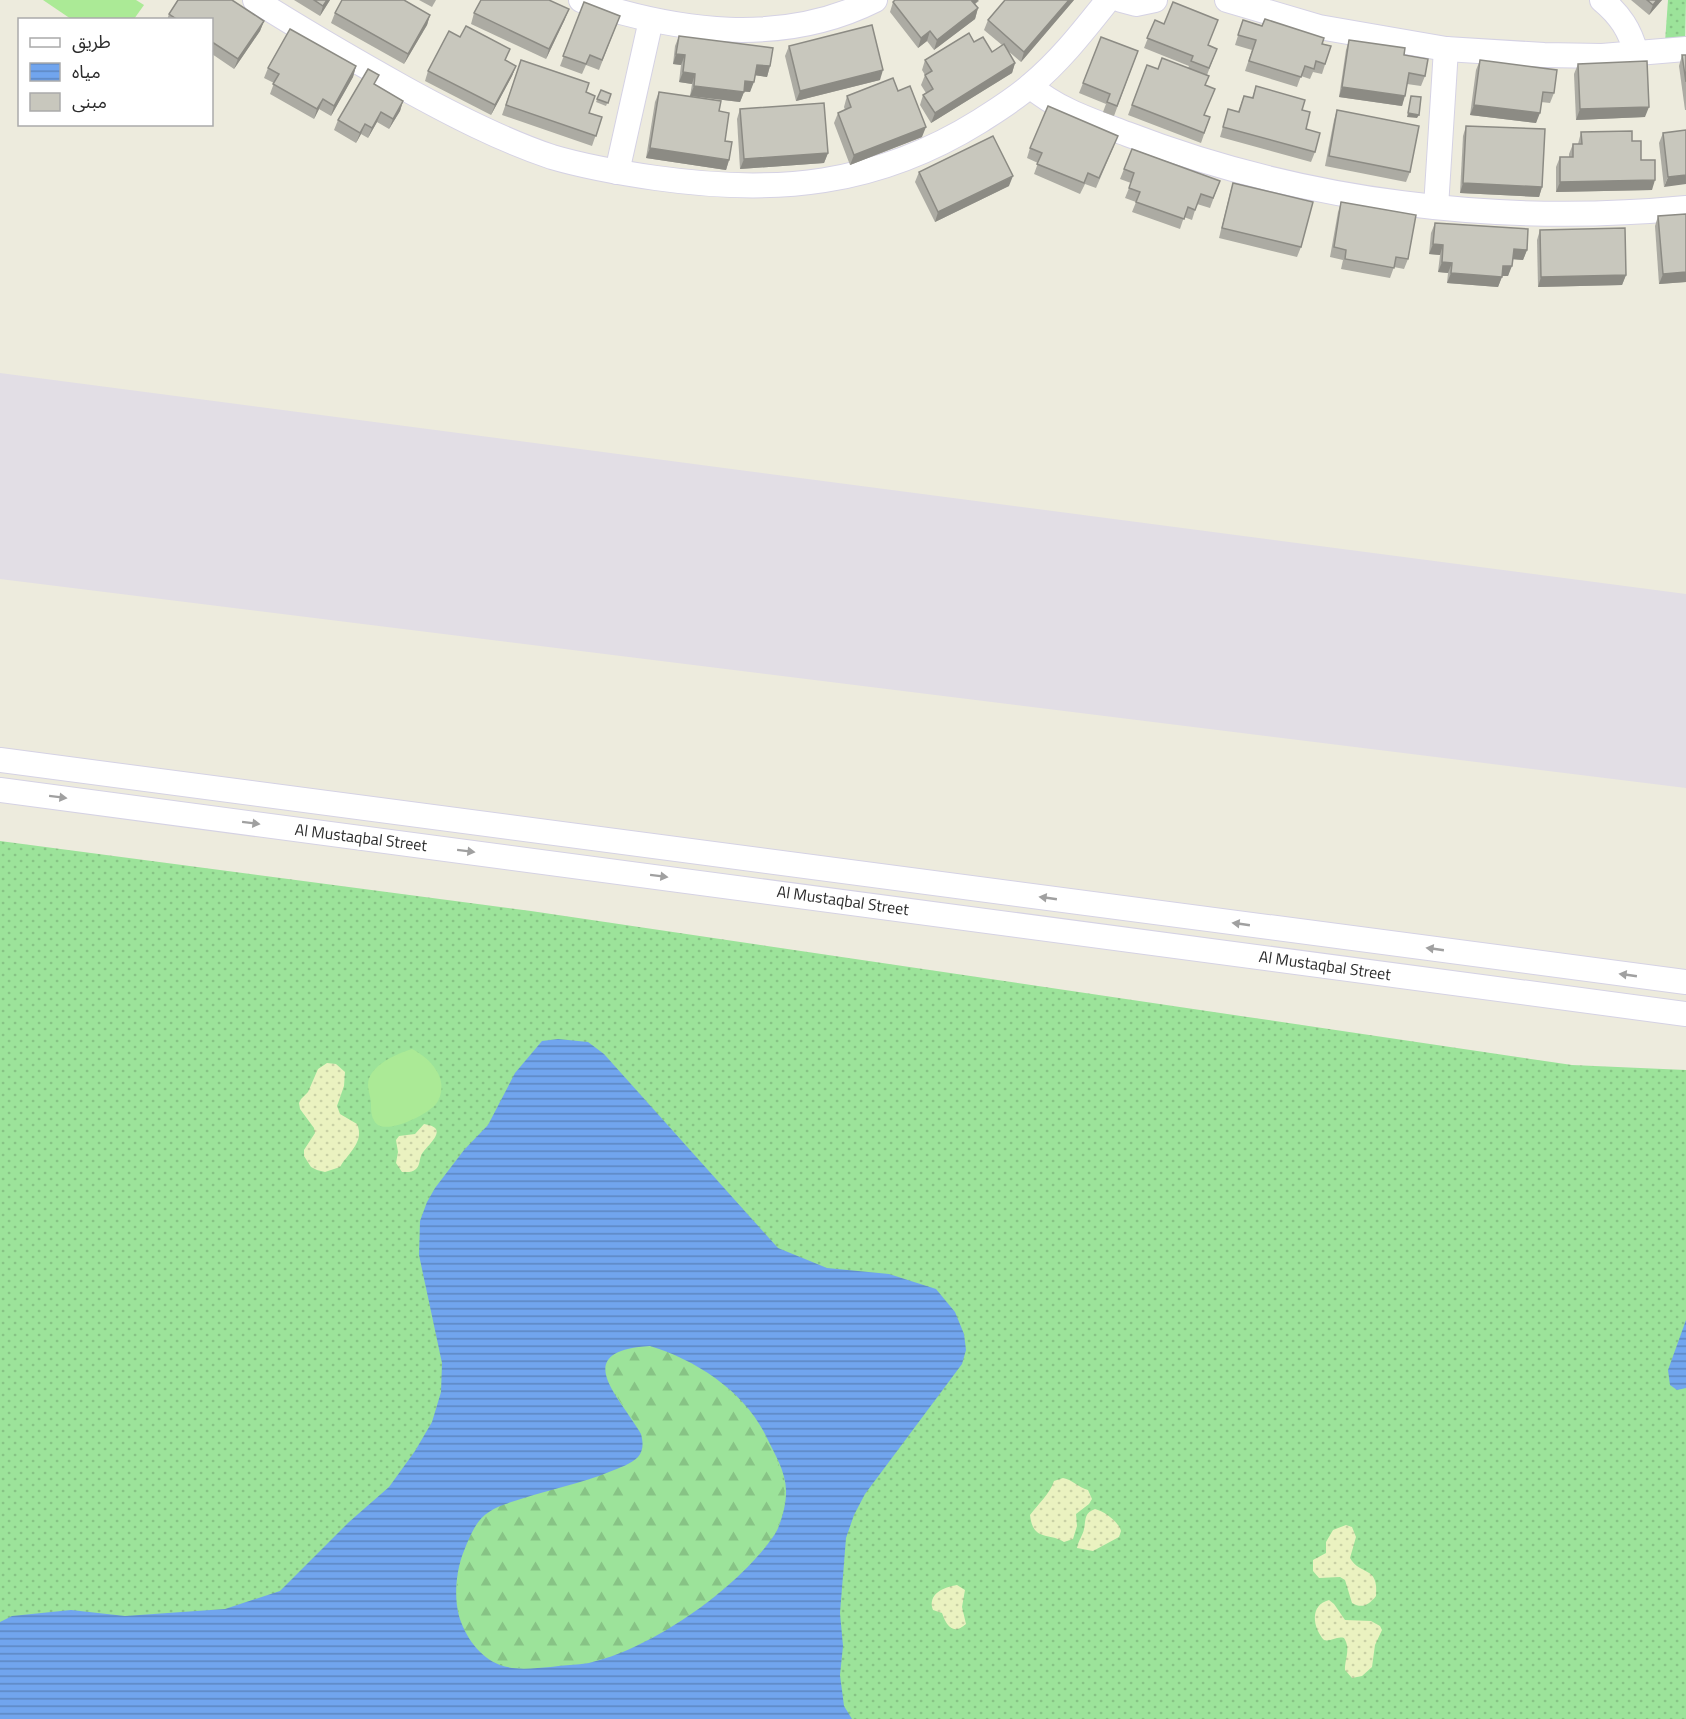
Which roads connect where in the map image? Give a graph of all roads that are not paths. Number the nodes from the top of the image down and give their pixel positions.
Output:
1 (255, 0) edge
2 (581, 0) edge
3 (875, 0) edge
4 (1108, 0) edge
5 (1121, 0) edge
6 (1155, 0) edge
7 (1227, 0) edge
8 (1602, 0) edge
9 (651, 20) junction
10 (1446, 49) junction
11 (1686, 49) edge
12 (1636, 53) junction
13 (1030, 86) junction
14 (617, 172) junction
15 (1436, 207) junction
16 (1686, 208) edge
17 (0, 760) edge
18 (0, 790) edge
19 (1686, 982) edge
20 (1686, 1014) edge

1 - 14 street
2 - 9 street
3 - 9 street
4 - 13 street
5 - 6 street
7 - 10 street
8 - 12 street
9 - 14 street
10 - 12 street
10 - 15 street
11 - 12 street
13 - 14 street
13 - 15 street
15 - 16 street
19 -> 17 street, Al Mustaqbal Street
18 -> 20 street, Al Mustaqbal Street

